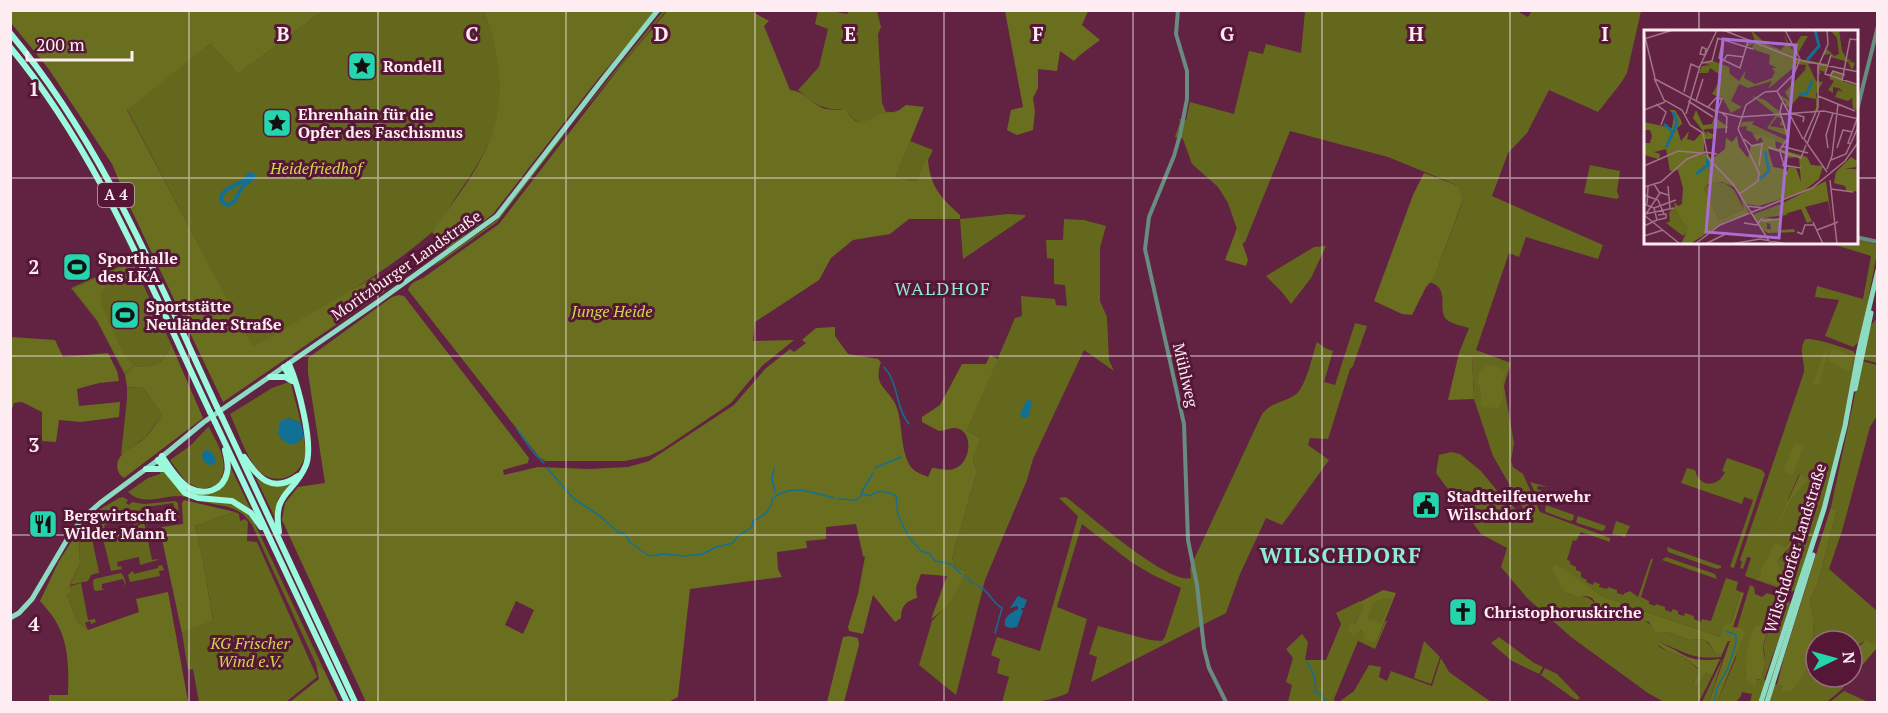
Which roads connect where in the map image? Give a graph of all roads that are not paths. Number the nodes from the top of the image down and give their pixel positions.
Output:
1 (658, 10) edge
2 (1178, 10) edge
3 (1878, 26) edge
4 (10, 33) edge
5 (10, 47) edge
6 (1858, 110) edge
7 (1878, 236) edge
8 (1858, 237) edge
9 (1869, 240) junction
10 (1878, 242) edge
11 (1878, 270) edge
12 (1873, 294) junction
13 (287, 366) junction
14 (270, 377) junction
15 (292, 381) junction
16 (301, 407) junction
17 (222, 438) junction
18 (233, 441) junction
19 (160, 458) junction
20 (146, 469) junction
21 (165, 469) junction
22 (302, 472) junction
23 (272, 542) junction
24 (282, 544) junction
25 (10, 618) edge
26 (347, 702) edge
27 (355, 702) edge
28 (1226, 702) edge
29 (1761, 702) edge
30 (1767, 702) edge

1 - 13 main road, Moritzburger Landstraße
2 - 28 street, Mühlweg
3 - 6 street
4 - 18 highway, A 4, bridge
5 - 17 highway, A 4, bridge
7 - 9 street
8 - 9 street
9 - 10 street
11 - 12 main road, Wilschdorfer Landstraße
12 - 29 main road, Wilschdorfer Landstraße
12 - 30 main road, Wilschdorfer Landstraße
13 - 14 main road, Moritzburger Landstraße
13 - 15 highway
13 - 16 highway
14 - 15 highway
14 - 19 main road, Moritzburger Landstraße
15 - 16 highway
16 - 22 highway
17 - 19 highway
17 - 23 highway, A 4
18 - 22 highway
18 - 24 highway, A 4
19 - 20 main road, Moritzburger Landstraße
19 - 21 highway
20 - 21 highway
20 - 25 main road, Moritzburger Landstraße
21 - 23 highway
22 - 24 highway
23 - 26 highway, A 4
24 - 27 highway, A 4

